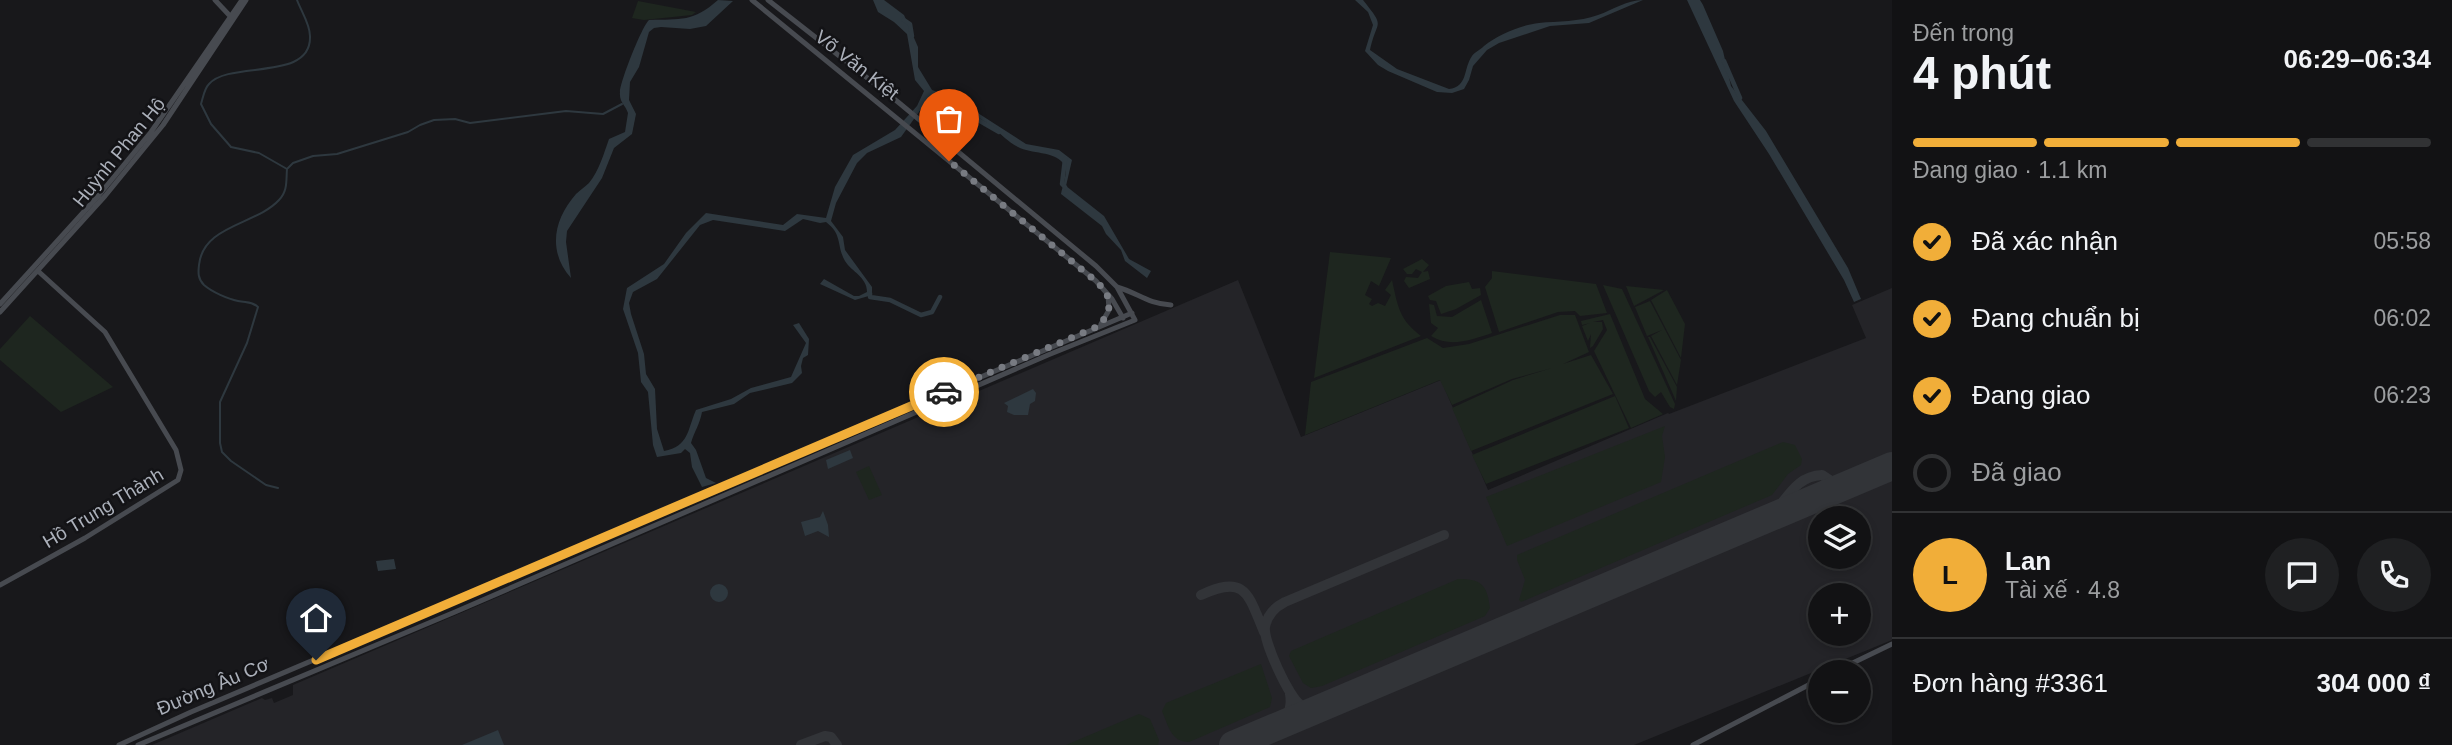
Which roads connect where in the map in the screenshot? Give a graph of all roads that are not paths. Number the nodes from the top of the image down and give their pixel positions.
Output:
1 (215, 0) edge
2 (244, 0) edge
3 (752, 0) edge
4 (768, 0) edge
5 (230, 16) junction
6 (1013, 198) junction
7 (1006, 208) junction
8 (38, 271) junction
9 (1117, 287) junction
10 (1107, 292) junction
11 (1171, 305) dead end
12 (0, 308) edge
13 (1132, 313) junction
14 (1122, 317) junction
15 (1135, 320) joint
16 (1127, 324) junction
17 (1099, 326) junction
18 (1047, 352) junction
19 (652, 516) junction
20 (656, 524) junction
21 (0, 585) edge
22 (1892, 644) edge
23 (1859, 660) edge
24 (1808, 685) edge
25 (171, 720) junction
26 (175, 729) junction
27 (119, 745) edge
28 (138, 745) edge
29 (1693, 745) edge

1 - 5 street
2 - 5 street, Huỳnh Phan Hộ
2 - 8 street, Huỳnh Phan Hộ
3 - 7 street, Võ Văn Kiệt
4 - 6 street, Võ Văn Kiệt
5 - 12 street, Huỳnh Phan Hộ
6 - 7 street
6 - 9 street, Võ Văn Kiệt
7 - 10 street, Võ Văn Kiệt
8 - 12 street, Huỳnh Phan Hộ
8 - 21 street, Hồ Trung Thành
9 - 11 street
9 - 13 street, Võ Văn Kiệt
10 - 14 street, Võ Văn Kiệt
10 - 17 street
13 - 14 street, Đường Âu Cơ
13 - 15 street, Võ Văn Kiệt
14 - 16 street, Võ Văn Kiệt
14 - 17 street, Đường Âu Cơ
15 - 16 street, Đường Âu Cơ
16 - 18 street, Đường Âu Cơ
17 - 18 street, Đường Âu Cơ
18 - 19 street, Đường Âu Cơ
18 - 20 street, Đường Âu Cơ
19 - 20 street
19 - 25 street, Đường Âu Cơ
20 - 26 street, Đường Âu Cơ
22 - 23 street
24 - 29 street
25 - 26 street
25 - 27 street, Đường Âu Cơ
26 - 28 street, Đường Âu Cơ

